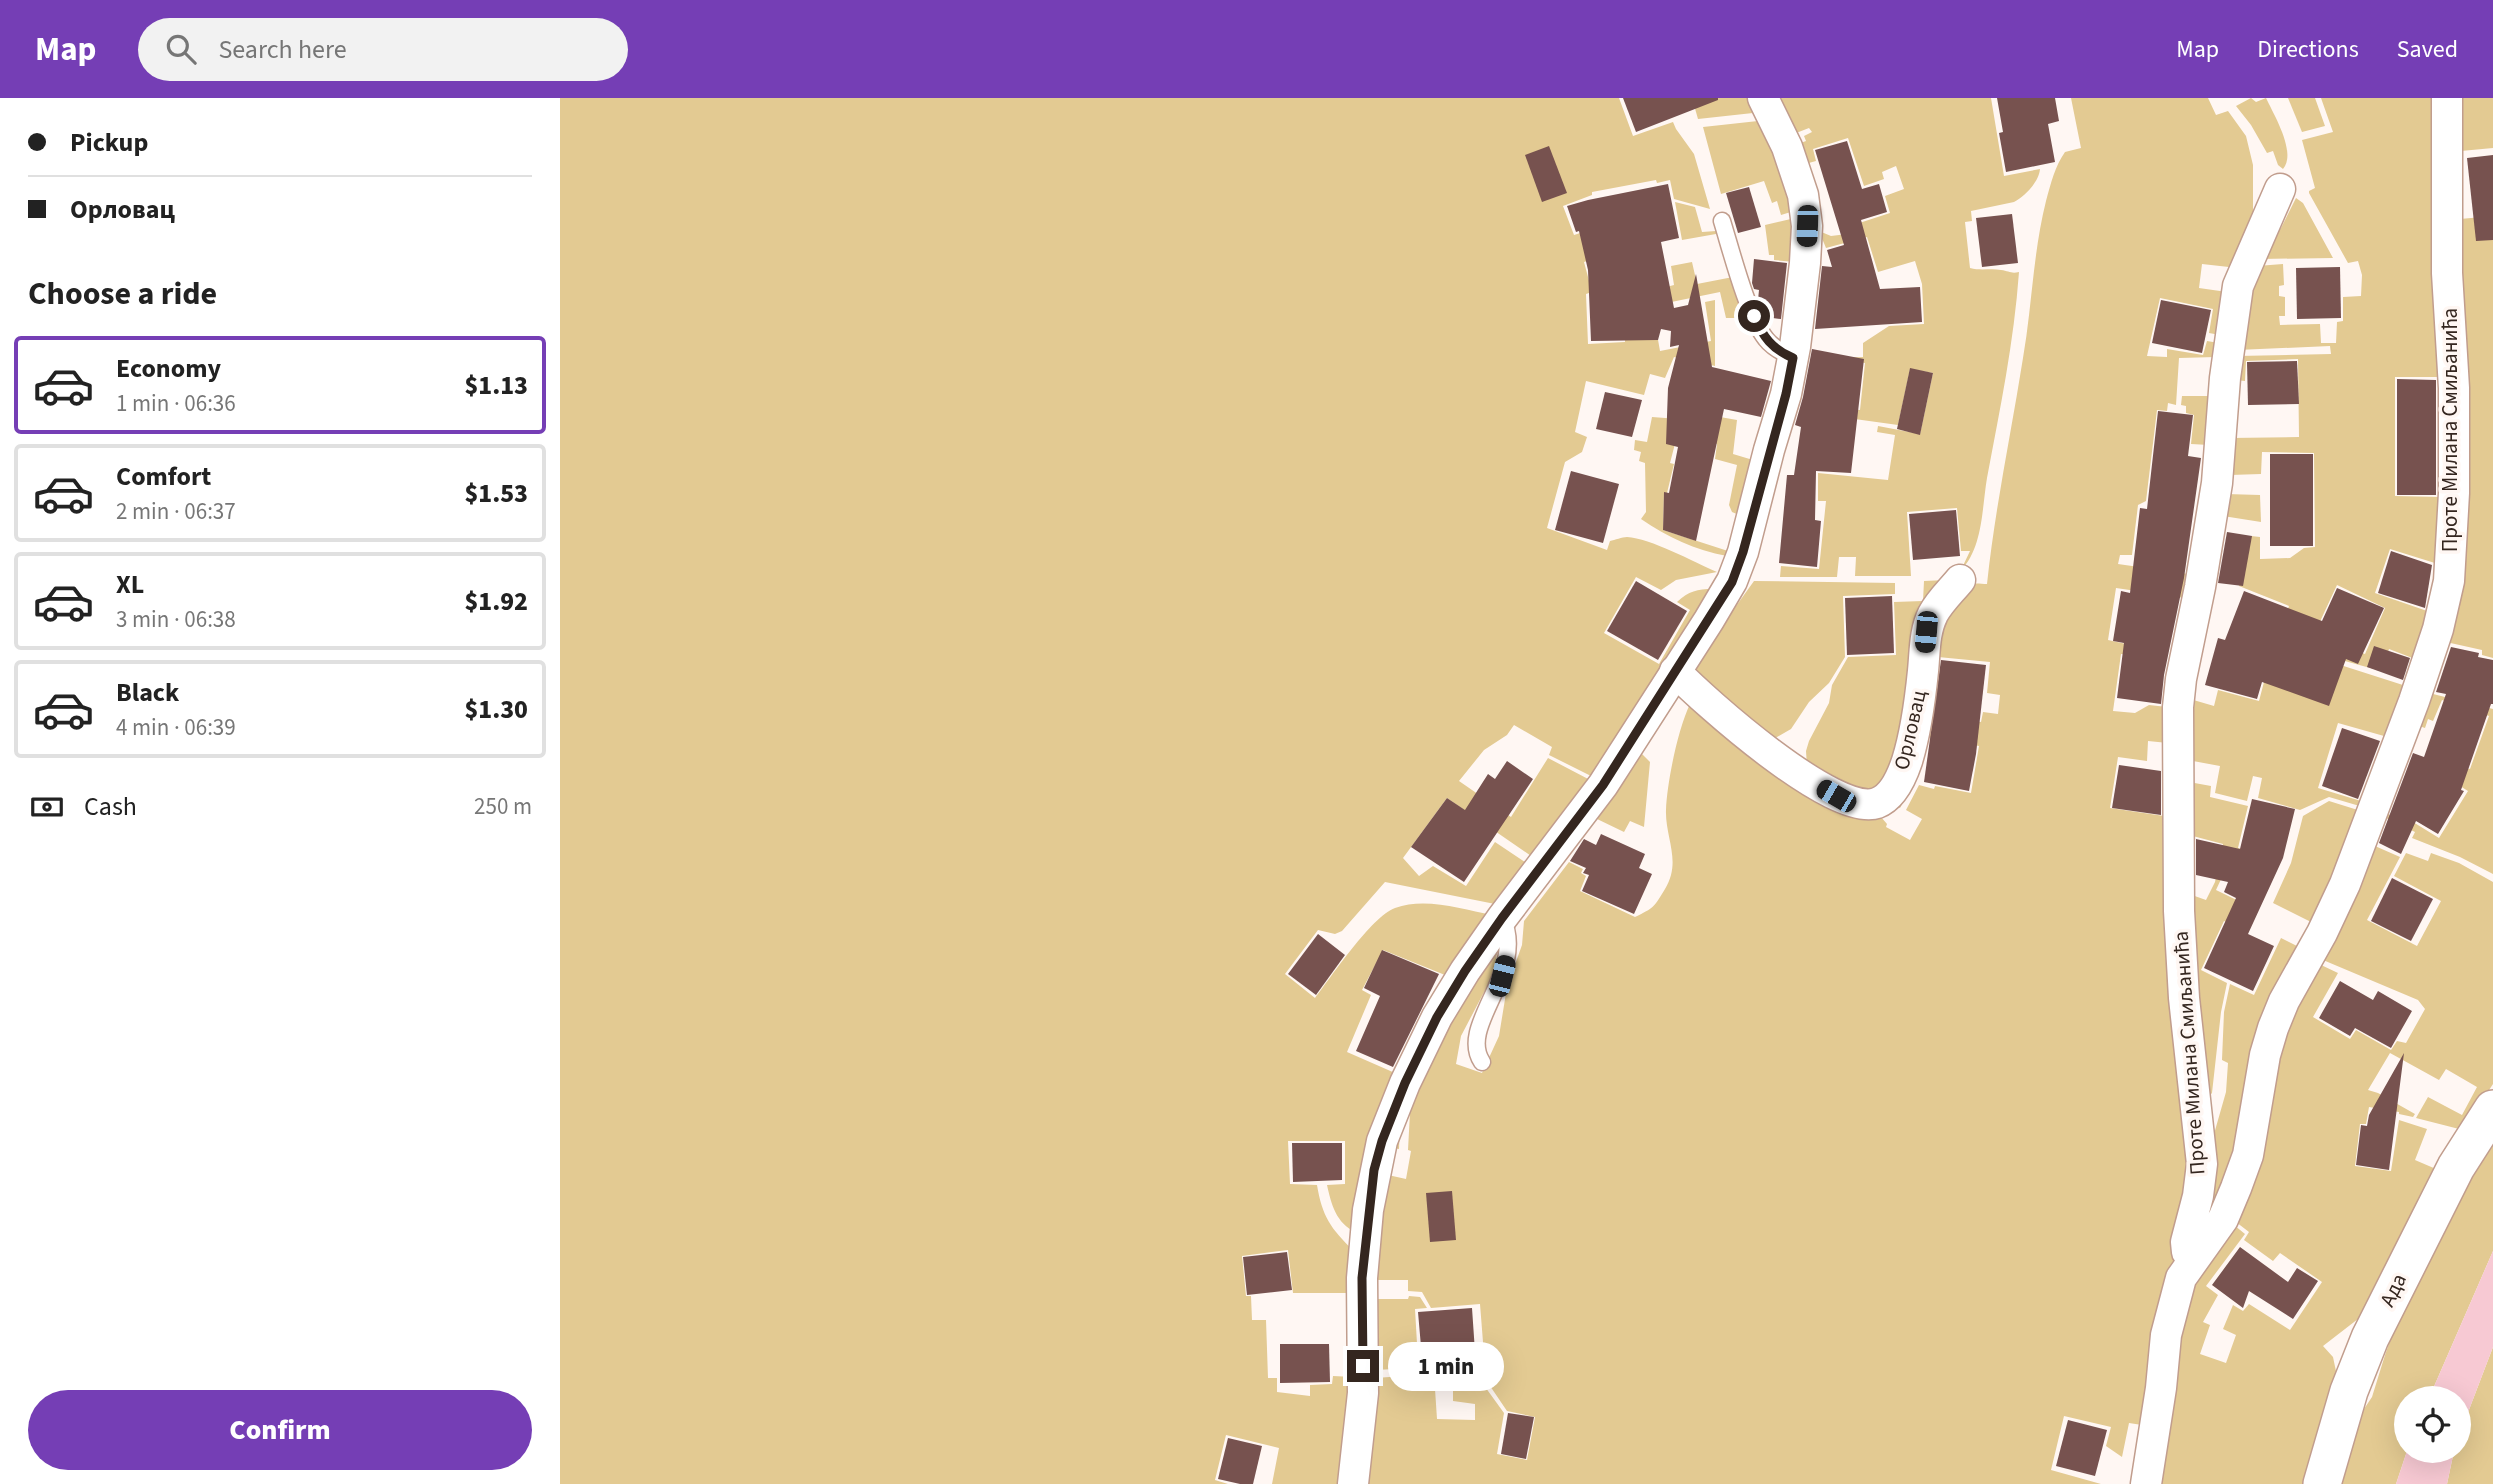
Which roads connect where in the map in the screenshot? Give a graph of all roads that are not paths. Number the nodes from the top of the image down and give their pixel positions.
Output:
1 (1763, 98) edge
2 (2447, 98) edge
3 (2280, 189) dead end
4 (1722, 221) dead end
5 (1793, 358) junction
6 (1960, 580) dead end
7 (1675, 671) junction
8 (1502, 918) junction
9 (1482, 1062) dead end
10 (2493, 1109) edge
11 (2193, 1259) junction
12 (1353, 1484) edge
13 (2146, 1484) edge
14 (2322, 1484) edge

1 - 5 street
2 - 11 street, Проте Милана Смиљанића
3 - 11 street, Проте Милана Смиљанића
4 - 5 lane
5 - 7 street
6 - 7 street, Орловац
7 - 8 street
8 - 9 lane
8 - 12 street
10 - 14 street, Ада
11 - 13 street

